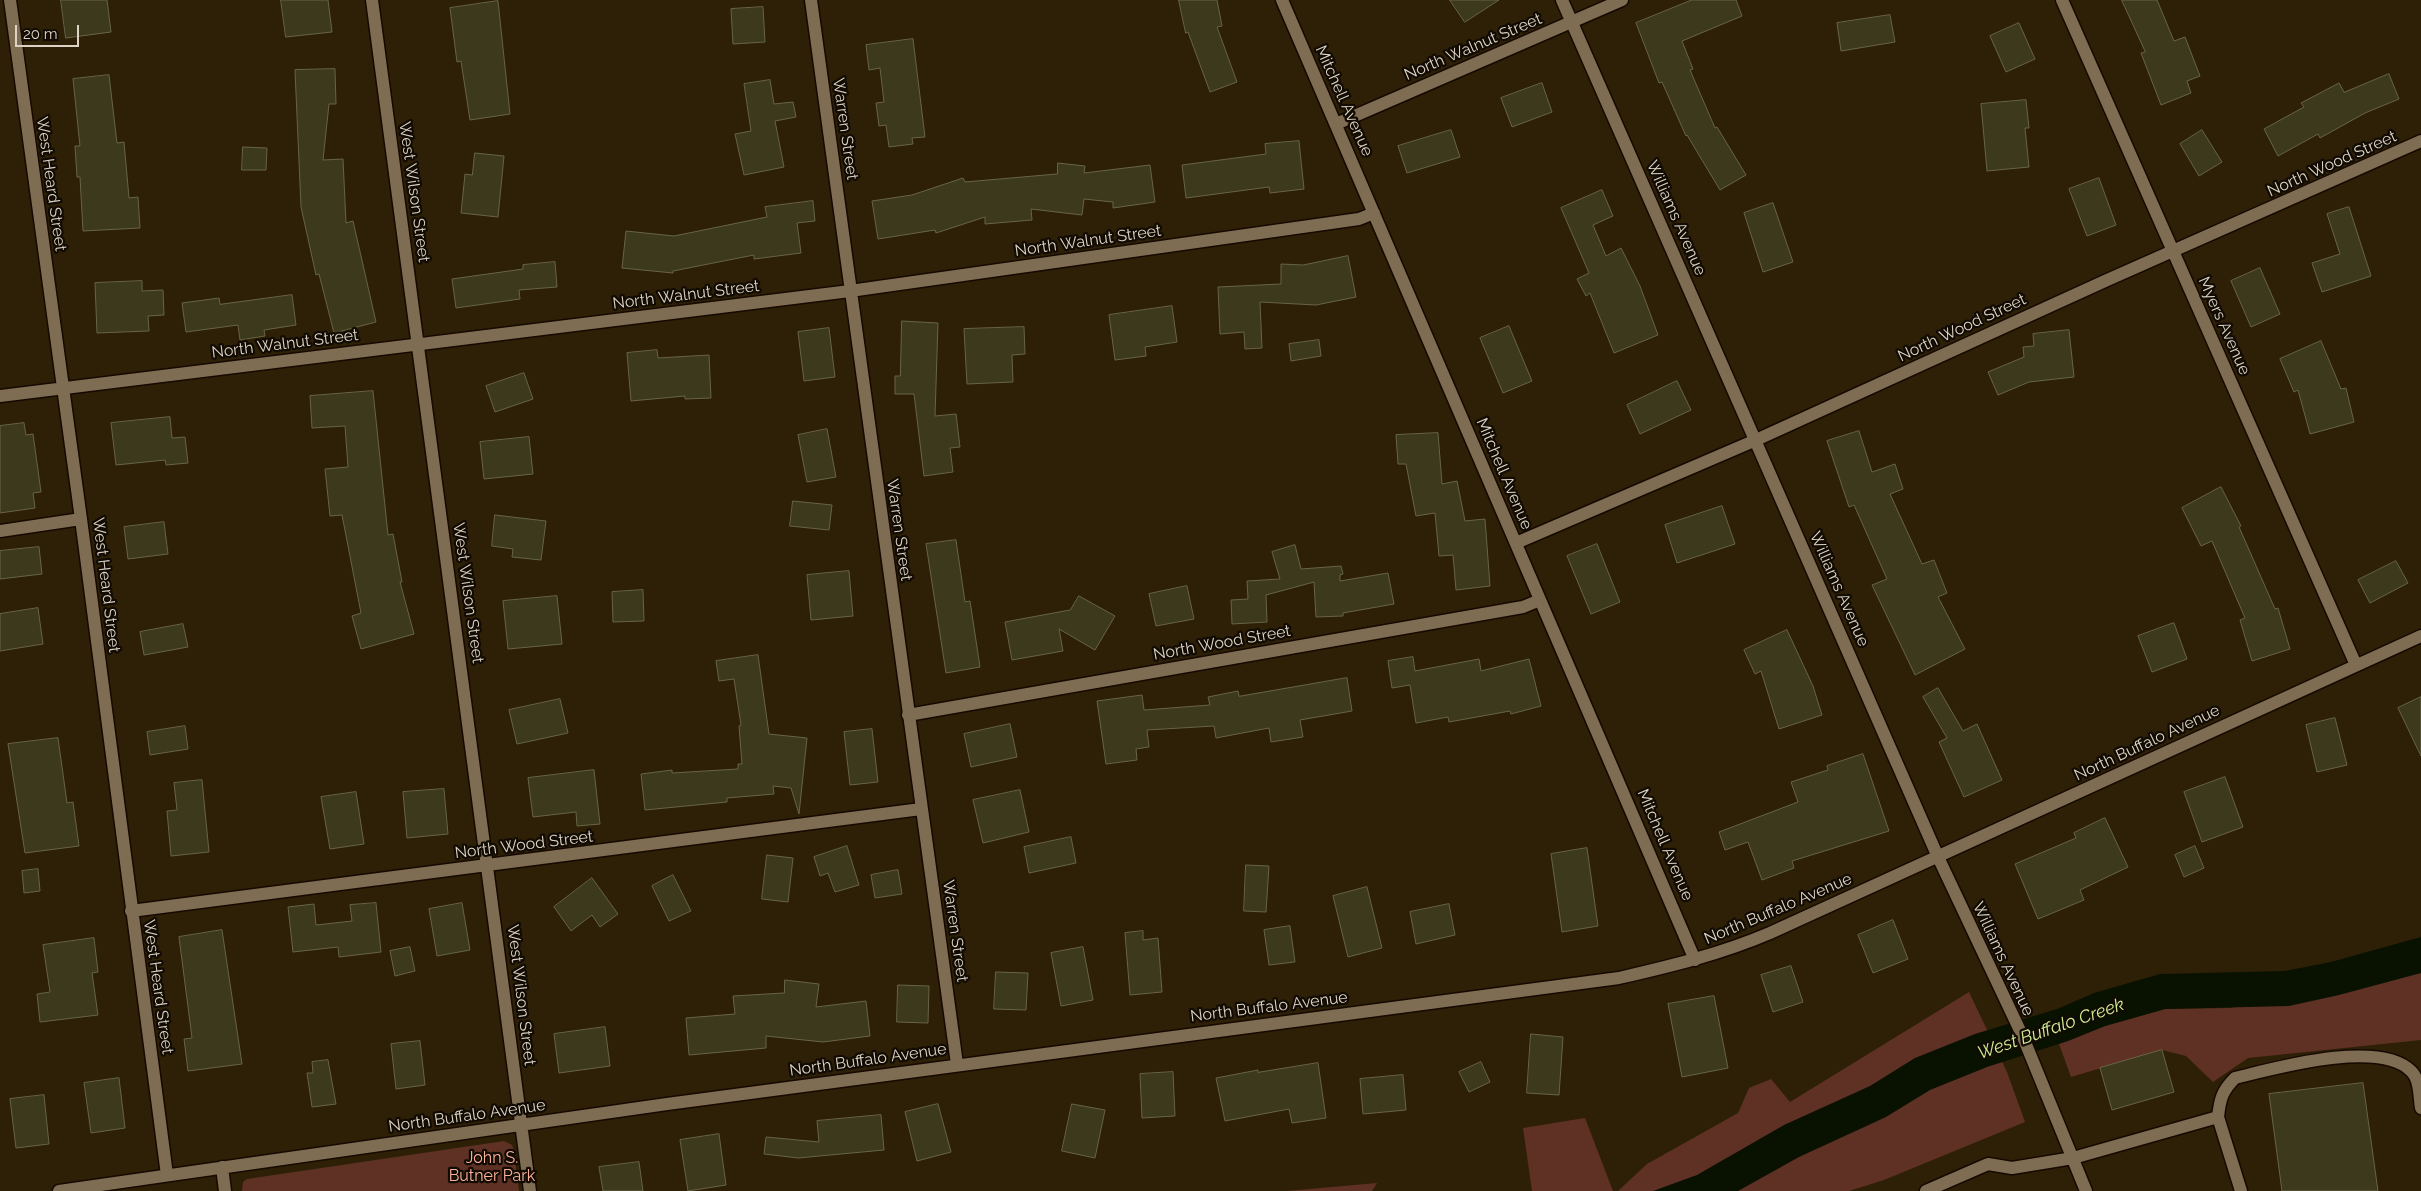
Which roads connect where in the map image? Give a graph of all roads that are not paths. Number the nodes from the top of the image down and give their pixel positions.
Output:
1 (10, 0) edge
2 (372, 0) edge
3 (811, 0) edge
4 (1282, 0) edge
5 (1562, 0) edge
6 (1622, 0) edge
7 (2062, 0) edge
8 (1572, 23) junction
9 (1336, 124) junction
10 (2421, 142) edge
11 (1374, 213) junction
12 (2174, 252) junction
13 (850, 292) junction
14 (418, 345) junction
15 (63, 387) junction
16 (0, 396) edge
17 (1756, 440) junction
18 (81, 519) junction
19 (0, 531) edge
20 (1516, 543) junction
21 (1540, 600) junction
22 (2421, 636) edge
23 (2356, 665) junction
24 (908, 715) junction
25 (921, 809) junction
26 (1938, 857) junction
27 (488, 866) junction
28 (131, 911) junction
29 (1696, 960) junction
30 (957, 1064) junction
31 (2421, 1108) edge
32 (2218, 1117) junction
33 (522, 1124) junction
34 (2073, 1158) junction
35 (222, 1168) junction
36 (167, 1175) junction
37 (59, 1191) edge
38 (225, 1191) edge
39 (530, 1191) edge
40 (1926, 1191) edge
41 (2086, 1191) edge
42 (2241, 1191) edge

1 - 15 street, West Heard Street
2 - 14 street, West Wilson Street
3 - 13 street, Warren Street
4 - 9 street, Mitchell Avenue
5 - 8 street, Williams Avenue
6 - 8 street, North Walnut Street
7 - 12 street, Myers Avenue
8 - 9 street, North Walnut Street
8 - 17 street, Williams Avenue
9 - 11 street, Mitchell Avenue
10 - 12 street, North Wood Street
11 - 13 street, North Walnut Street
11 - 20 street, Mitchell Avenue
12 - 17 street, North Wood Street
12 - 23 street, Myers Avenue
13 - 14 street, North Walnut Street
13 - 24 street, Warren Street
14 - 15 street, North Walnut Street
14 - 27 street, West Wilson Street
15 - 16 street, North Walnut Street
15 - 18 street, West Heard Street
17 - 20 street, North Wood Street
17 - 26 street, Williams Avenue
18 - 19 street
18 - 28 street, West Heard Street
20 - 21 street, Mitchell Avenue
21 - 24 street, North Wood Street
21 - 29 street, Mitchell Avenue
22 - 23 street, North Buffalo Avenue
23 - 26 street, North Buffalo Avenue
24 - 25 street, Warren Street
25 - 27 street, North Wood Street
25 - 30 street, Warren Street
26 - 29 street, North Buffalo Avenue
26 - 34 street, Williams Avenue
27 - 28 street, North Wood Street
27 - 33 street, West Wilson Street
28 - 36 street, West Heard Street
29 - 30 street, North Buffalo Avenue
30 - 33 street, North Buffalo Avenue
31 - 32 street
32 - 34 street
32 - 42 street
33 - 35 street, North Buffalo Avenue
33 - 39 street, West Wilson Street
34 - 40 street
34 - 41 street, Williams Avenue
35 - 36 street, North Buffalo Avenue
35 - 38 street
36 - 37 street, North Buffalo Avenue

